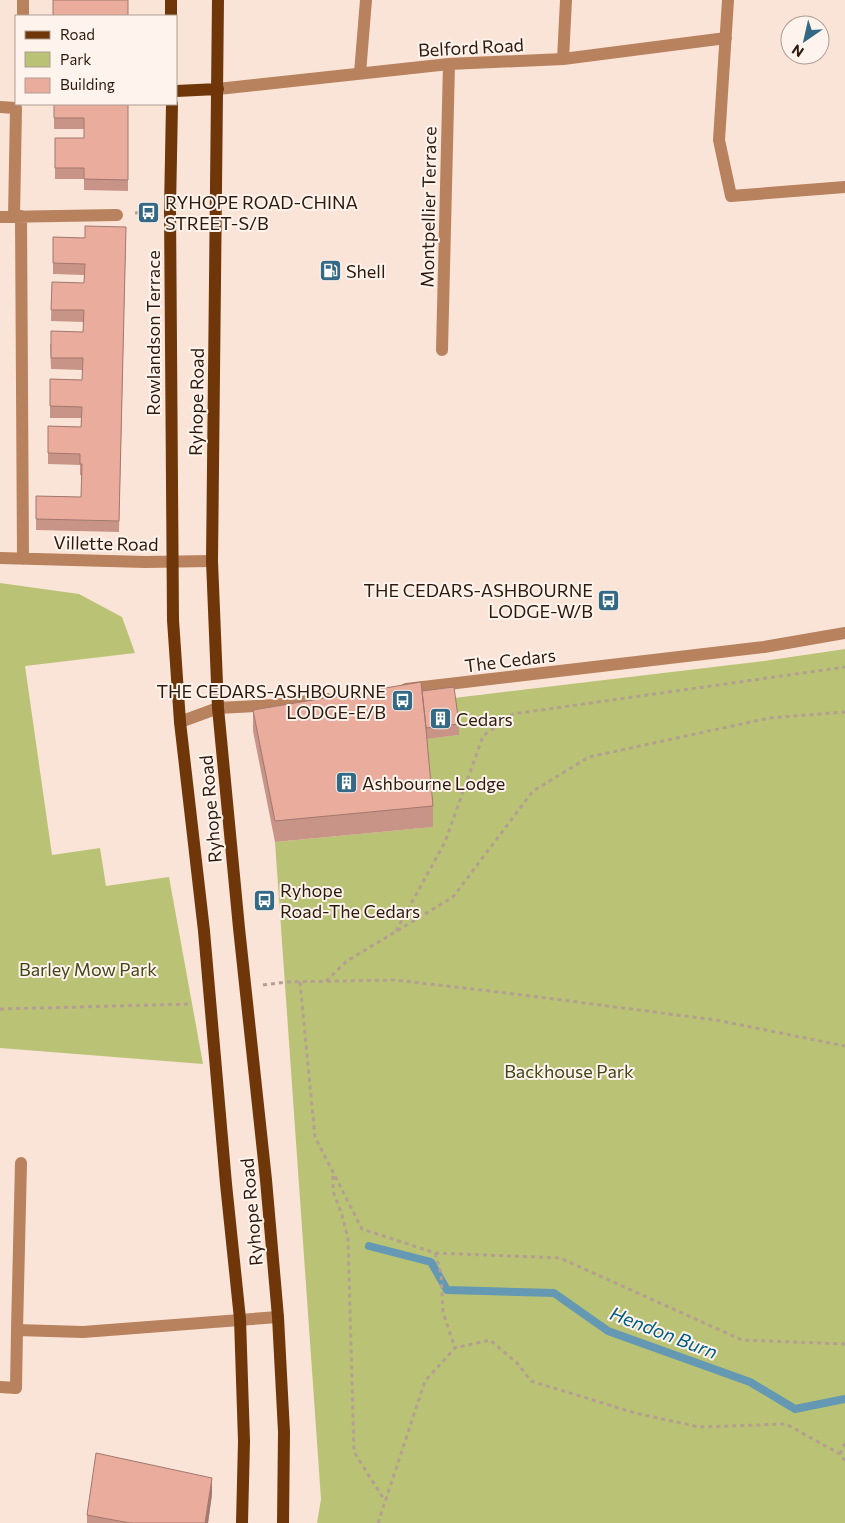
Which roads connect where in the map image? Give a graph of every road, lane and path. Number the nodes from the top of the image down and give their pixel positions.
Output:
1 (23, 0) edge
2 (170, 0) edge
3 (218, 0) edge
4 (366, 0) edge
5 (566, 0) edge
6 (728, 0) edge
7 (23, 15) edge
8 (171, 15) edge
9 (726, 38) junction
10 (562, 59) junction
11 (449, 64) junction
12 (360, 73) junction
13 (218, 89) junction
14 (178, 91) edge
15 (172, 105) edge
16 (17, 106) edge
17 (0, 107) edge
18 (845, 187) edge
19 (170, 209) junction
20 (117, 215) joint
21 (17, 216) junction
22 (0, 217) edge
23 (442, 350) dead end
24 (0, 558) edge
25 (23, 559) junction
26 (172, 561) junction
27 (212, 561) junction
28 (845, 633) edge
29 (845, 667) edge
30 (392, 691) edge
31 (343, 697) edge
32 (218, 708) junction
33 (845, 712) edge
34 (180, 722) junction
35 (396, 931) junction
36 (326, 981) junction
37 (300, 982) junction
38 (245, 987) junction
39 (210, 1001) junction
40 (0, 1009) edge
41 (845, 1046) edge
42 (21, 1163) dead end
43 (332, 1174) junction
44 (435, 1253) junction
45 (278, 1317) junction
46 (240, 1319) junction
47 (17, 1330) junction
48 (845, 1344) edge
49 (456, 1348) junction
50 (0, 1387) edge
51 (845, 1443) edge
52 (840, 1454) junction
53 (845, 1461) edge
54 (385, 1502) junction
55 (242, 1523) edge
56 (283, 1523) edge
57 (378, 1523) edge

1 - 7 street
2 - 8 main road
3 - 13 main road, Ryhope Road
4 - 12 street
5 - 10 street
6 - 9 street
9 - 10 street, Belford Road
9 - 18 street
10 - 11 street, Belford Road
11 - 12 street, Belford Road
11 - 23 street, Montpellier Terrace
12 - 13 street, Belford Road
13 - 14 main road
13 - 27 main road, Ryhope Road
15 - 19 main road, Rowlandson Terrace
16 - 17 street
16 - 21 street
19 - 20 path
19 - 26 main road, Rowlandson Terrace
20 - 21 street
21 - 22 street
21 - 25 street
24 - 25 street, Villette Road
25 - 26 street, Villette Road
26 - 27 street, Villette Road
26 - 34 main road, Ryhope Road
27 - 32 main road, Ryhope Road
28 - 30 street, The Cedars
29 - 35 path
31 - 32 street
32 - 34 street
32 - 38 main road, Ryhope Road
33 - 35 path
34 - 39 main road, Ryhope Road
35 - 36 path
36 - 37 path
36 - 41 path
37 - 38 path
37 - 43 path
38 - 45 main road, Ryhope Road
39 - 40 path
39 - 46 main road, Ryhope Road
42 - 47 street
43 - 44 path
43 - 54 path
44 - 48 path
44 - 49 path
45 - 46 street
45 - 56 main road, Ryhope Road
46 - 47 street
46 - 55 main road, Ryhope Road
47 - 50 street
49 - 52 path
49 - 54 path
51 - 52 path
52 - 53 path
54 - 57 path

